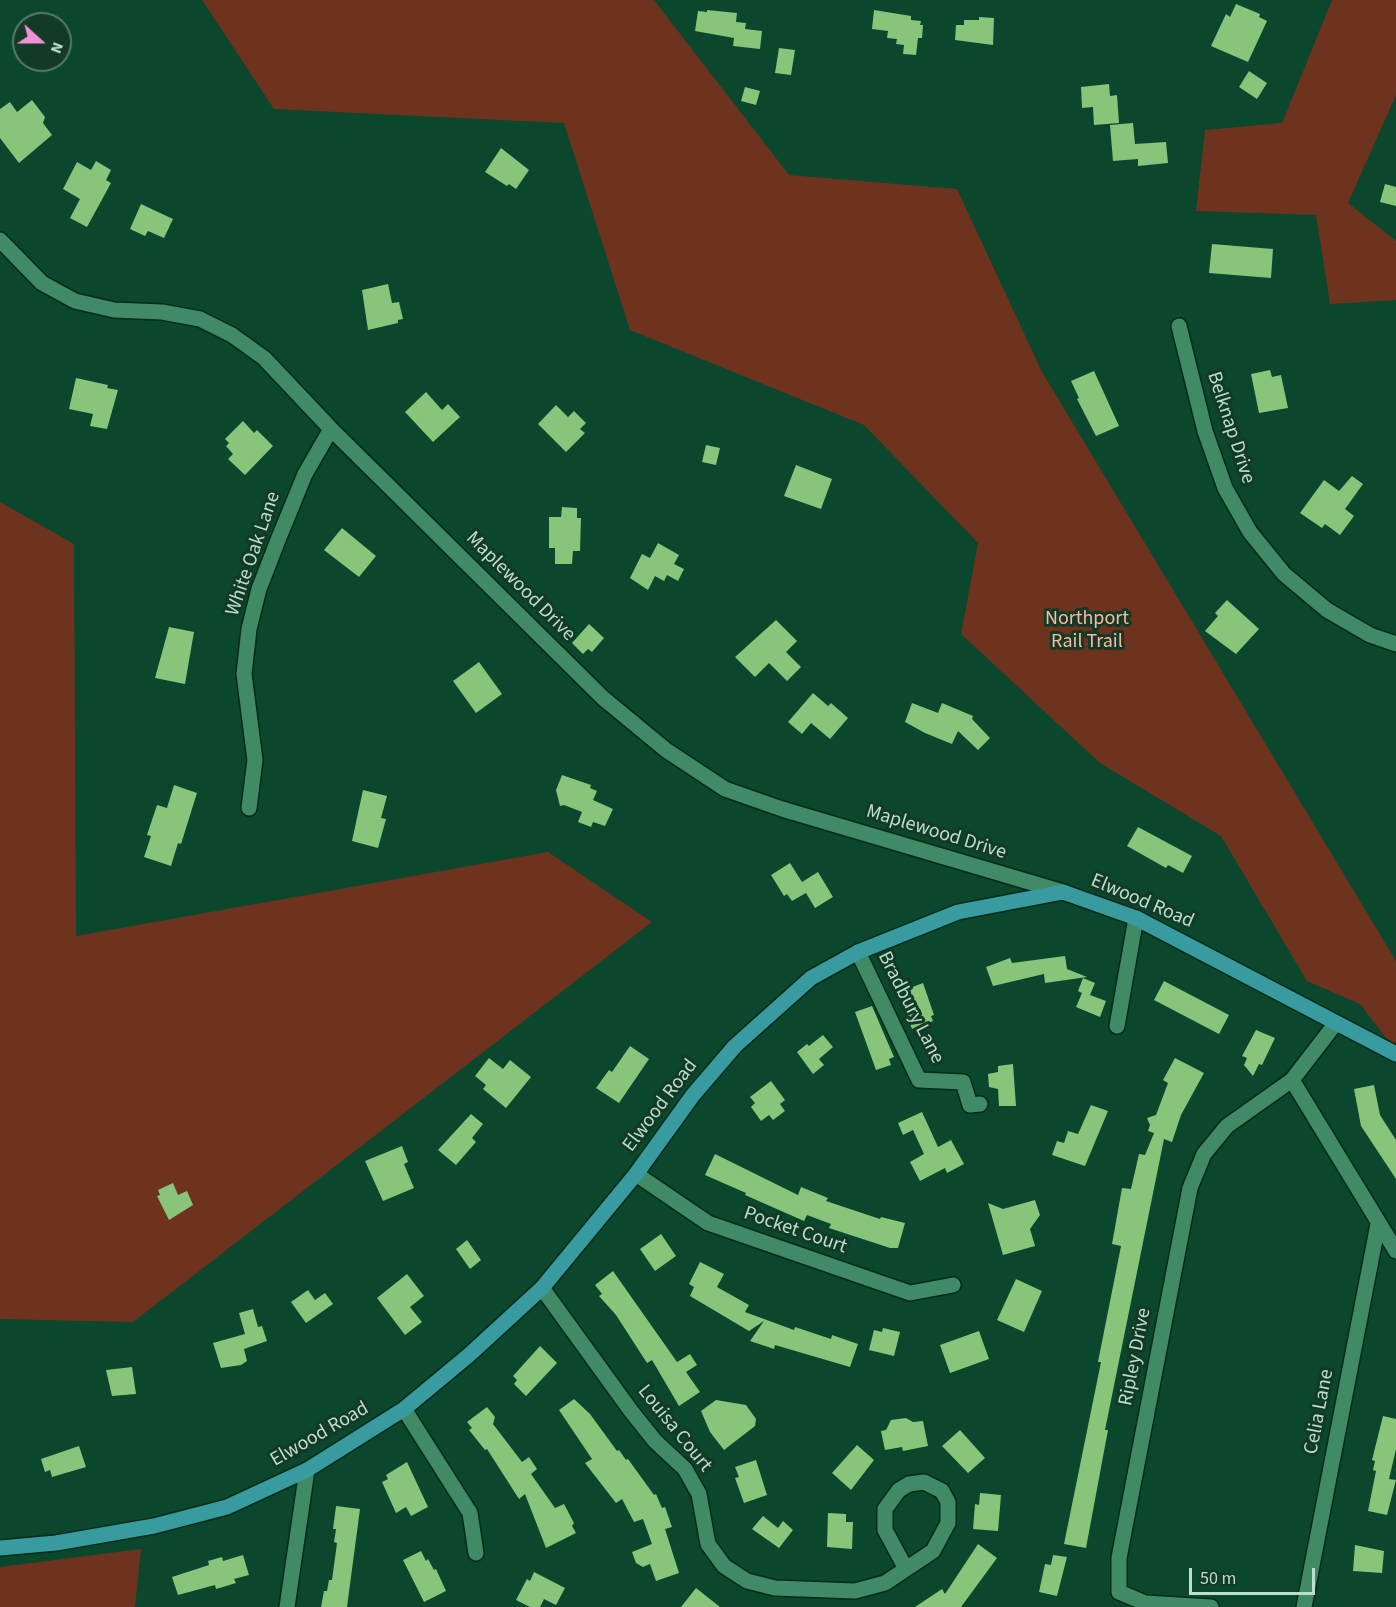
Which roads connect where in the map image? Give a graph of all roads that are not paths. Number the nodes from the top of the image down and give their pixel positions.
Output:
1 (0, 240) edge
2 (1179, 326) dead end
3 (331, 429) junction
4 (1396, 644) edge
5 (249, 808) dead end
6 (1063, 892) junction
7 (1136, 918) junction
8 (858, 952) junction
9 (1336, 1023) junction
10 (1117, 1026) dead end
11 (1396, 1054) edge
12 (1292, 1080) junction
13 (980, 1104) dead end
14 (636, 1174) junction
15 (1378, 1224) junction
16 (1396, 1251) edge
17 (953, 1285) dead end
18 (542, 1288) junction
19 (404, 1409) junction
20 (307, 1470) junction
21 (0, 1548) edge
22 (476, 1553) dead end
23 (905, 1567) junction
24 (287, 1607) edge
25 (1211, 1607) edge
26 (1304, 1607) edge

1 - 3 street, Maplewood Drive
2 - 4 street, Belknap Drive
3 - 5 street, White Oak Lane
3 - 6 street, Maplewood Drive
6 - 7 main road, Elwood Road
6 - 8 main road, Elwood Road
7 - 9 main road, Elwood Road
7 - 10 street
8 - 13 street, Bradbury Lane
8 - 14 main road, Elwood Road
9 - 11 main road, Elwood Road
9 - 12 street, Ripley Drive
12 - 15 street
12 - 25 street, Ripley Drive
14 - 17 street, Pocket Court
14 - 18 main road, Elwood Road
15 - 16 street
15 - 26 street, Celia Lane
18 - 19 main road, Elwood Road
18 - 23 street, Louisa Court
19 - 20 main road, Elwood Road
19 - 22 street
20 - 21 main road, Elwood Road
20 - 24 street
23 - 23 street, Louisa Court

